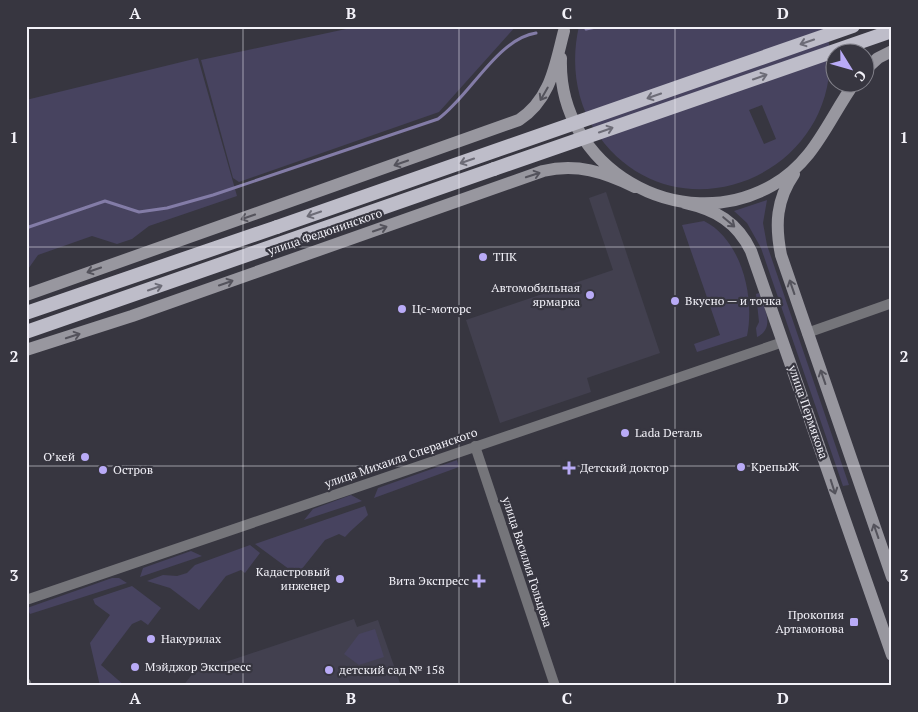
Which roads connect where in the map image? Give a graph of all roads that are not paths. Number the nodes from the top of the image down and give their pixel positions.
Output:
1 (839, 26) edge
2 (853, 26) edge
3 (565, 29) edge
4 (892, 31) edge
5 (842, 42) edge
6 (892, 51) edge
7 (876, 60) edge
8 (840, 92) edge
9 (849, 92) edge
10 (831, 121) junction
11 (803, 162) junction
12 (635, 187) junction
13 (685, 203) junction
14 (26, 295) edge
15 (892, 303) edge
16 (26, 313) edge
17 (26, 332) edge
18 (807, 333) junction
19 (783, 342) junction
20 (26, 350) edge
21 (475, 446) junction
22 (892, 577) edge
23 (26, 600) edge
24 (892, 656) edge
25 (555, 686) edge

1 - 5 main road
2 -> 16 highway, улица Федюнинского, bridge
3 - 12 main road
3 -> 14 main road
17 -> 4 highway, улица Федюнинского, bridge
6 - 7 main road
8 - 10 main road
9 - 10 main road
10 - 11 main road
11 - 13 main road
18 -> 11 main road, улица Пермякова
12 - 13 main road
20 -> 12 main road, улица Федюнинского
13 -> 19 main road, улица Пермякова
15 - 18 street
22 -> 18 main road, улица Пермякова
19 - 21 street, улица Михаила Сперанского
19 -> 24 main road, улица Пермякова
21 - 23 street, улица Михаила Сперанского
21 - 25 street, улица Василия Гольцова

